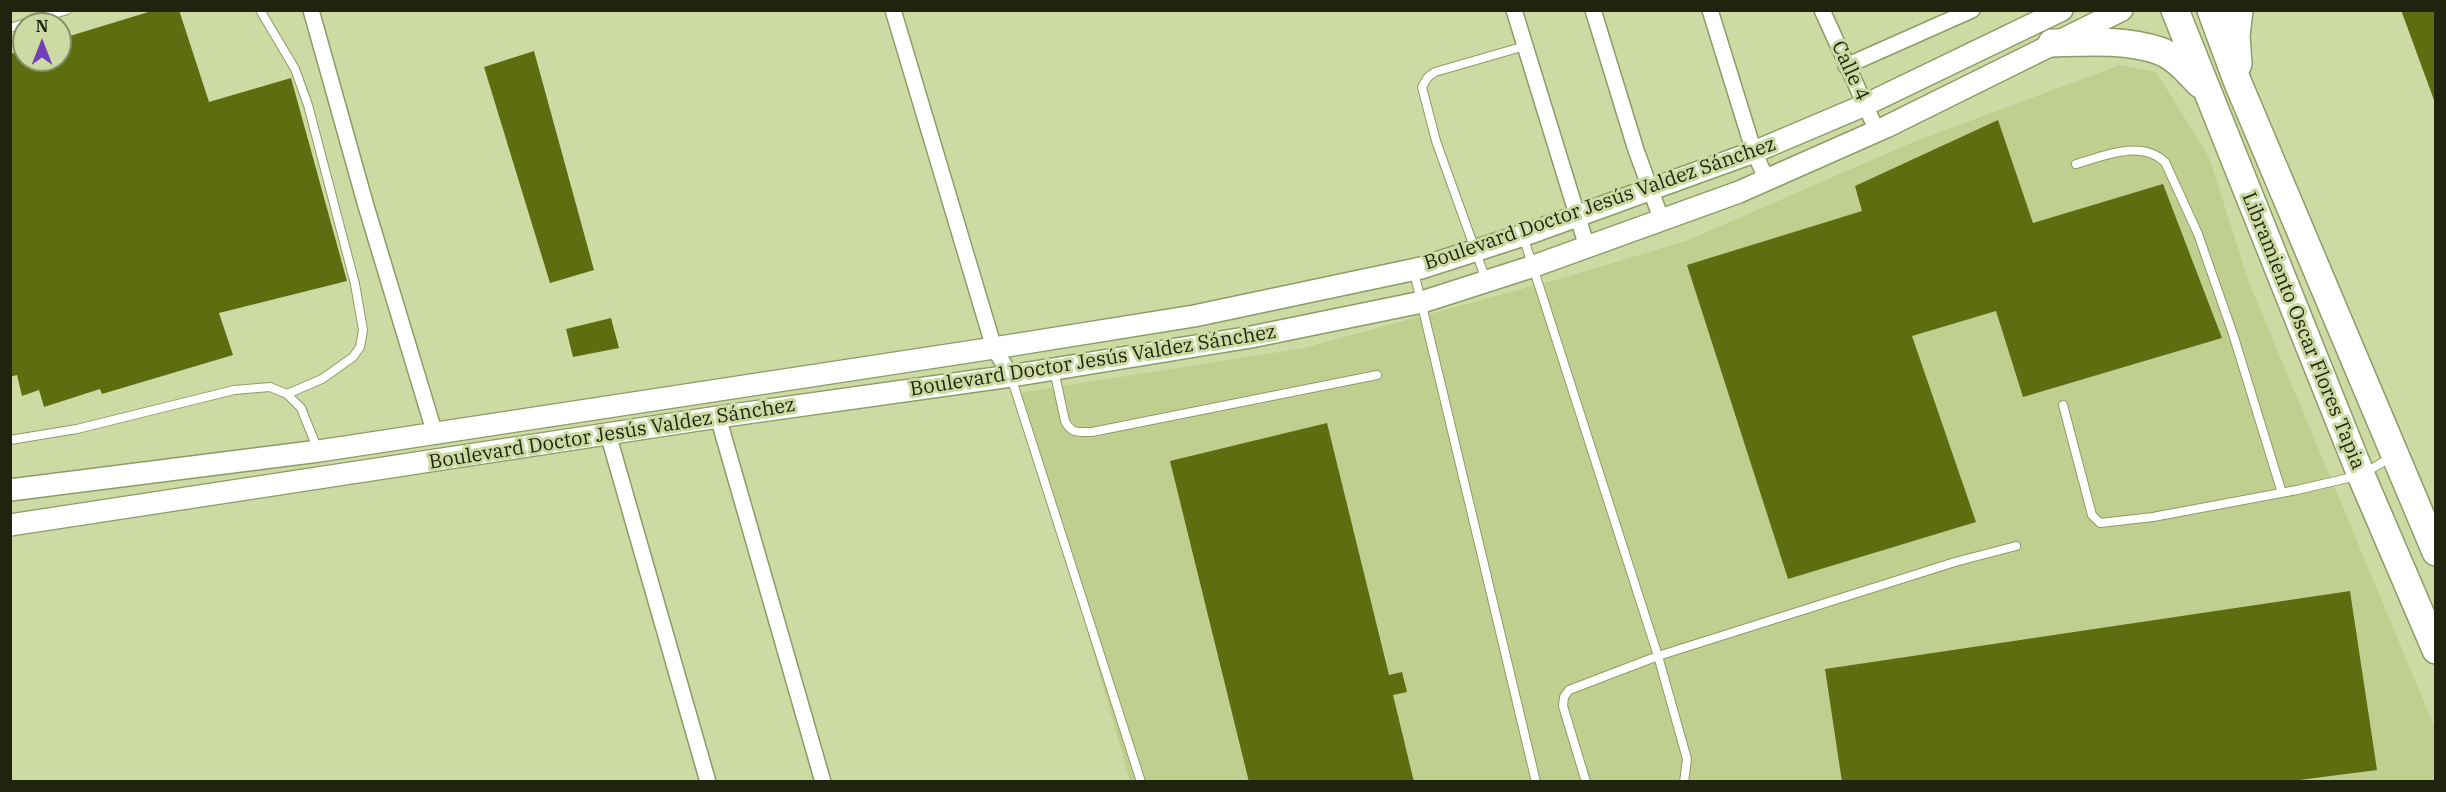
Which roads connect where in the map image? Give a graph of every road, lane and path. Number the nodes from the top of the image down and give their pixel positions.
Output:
1 (68, 10) edge
2 (260, 10) edge
3 (311, 10) edge
4 (893, 10) edge
5 (1514, 10) edge
6 (1593, 10) edge
7 (1710, 10) edge
8 (1822, 10) edge
9 (1972, 10) edge
10 (2062, 10) edge
11 (2122, 10) edge
12 (2175, 10) edge
13 (2211, 10) edge
14 (2239, 10) edge
15 (10, 28) edge
16 (2052, 43) junction
17 (1525, 46) junction
18 (1846, 66) junction
19 (2238, 83) junction
20 (2205, 89) junction
21 (1865, 105) junction
22 (1877, 131) junction
23 (1754, 152) junction
24 (2076, 164) dead end
25 (1767, 180) junction
26 (1651, 190) junction
27 (1576, 216) junction
28 (1662, 221) junction
29 (1523, 236) junction
30 (1587, 247) junction
31 (1476, 250) junction
32 (1534, 266) junction
33 (1413, 270) junction
34 (1486, 281) junction
35 (1422, 302) junction
36 (994, 348) junction
37 (1053, 369) junction
38 (1377, 375) dead end
39 (1011, 376) junction
40 (287, 394) junction
41 (2063, 405) dead end
42 (718, 417) junction
43 (435, 434) junction
44 (608, 434) junction
45 (10, 440) edge
46 (319, 451) junction
47 (2394, 455) junction
48 (2361, 475) junction
49 (10, 490) edge
50 (2282, 493) junction
51 (10, 525) edge
52 (2016, 546) dead end
53 (2436, 552) edge
54 (2436, 650) edge
55 (1658, 656) junction
56 (708, 782) edge
57 (823, 782) edge
58 (1141, 782) edge
59 (1536, 782) edge
60 (1586, 782) edge
61 (1684, 782) edge

1 - 15 lane
2 - 40 lane
3 - 43 street
4 - 36 street
5 - 17 street
6 - 26 street
7 - 23 street
8 - 18 street, Calle 4
9 - 18 street
10 - 21 main road, Boulevard Doctor Jesús Valdez Sánchez
11 - 16 main road, Boulevard Doctor Jesús Valdez Sánchez
12 - 20 highway, Libramiento Oscar Flores Tapia
13 - 19 highway, Libramiento Oscar Flores Tapia
14 - 19 highway
16 - 20 highway
16 - 22 main road, Boulevard Doctor Jesús Valdez Sánchez
17 - 27 street
17 - 31 lane
18 - 21 street, Calle 4
19 - 47 highway, Libramiento Oscar Flores Tapia
20 - 48 highway, Libramiento Oscar Flores Tapia
21 - 22 street, Calle 4
21 - 23 main road, Boulevard Doctor Jesús Valdez Sánchez
22 - 25 main road, Boulevard Doctor Jesús Valdez Sánchez
23 - 25 street
23 - 26 main road, Boulevard Doctor Jesús Valdez Sánchez
24 - 50 lane
25 - 28 main road, Boulevard Doctor Jesús Valdez Sánchez
26 - 27 main road, Boulevard Doctor Jesús Valdez Sánchez
26 - 28 street
27 - 29 main road, Boulevard Doctor Jesús Valdez Sánchez
27 - 30 street
28 - 30 main road, Boulevard Doctor Jesús Valdez Sánchez
29 - 31 main road, Boulevard Doctor Jesús Valdez Sánchez
29 - 32 lane
30 - 32 main road, Boulevard Doctor Jesús Valdez Sánchez
31 - 33 main road, Boulevard Doctor Jesús Valdez Sánchez
31 - 34 lane
32 - 34 main road, Boulevard Doctor Jesús Valdez Sánchez
32 - 55 lane
33 - 35 lane
33 - 36 main road, Boulevard Doctor Jesús Valdez Sánchez
34 - 35 main road, Boulevard Doctor Jesús Valdez Sánchez
35 - 37 main road, Boulevard Doctor Jesús Valdez Sánchez
35 - 59 lane
36 - 39 street
36 - 43 main road, Boulevard Doctor Jesús Valdez Sánchez
37 - 38 lane
37 - 39 main road, Boulevard Doctor Jesús Valdez Sánchez
39 - 42 main road, Boulevard Doctor Jesús Valdez Sánchez
39 - 58 lane
40 - 45 lane
40 - 46 lane
41 - 50 lane
42 - 44 main road, Boulevard Doctor Jesús Valdez Sánchez
42 - 57 street
43 - 46 main road, Boulevard Doctor Jesús Valdez Sánchez
44 - 51 main road, Boulevard Doctor Jesús Valdez Sánchez
44 - 56 street
46 - 49 main road, Boulevard Doctor Jesús Valdez Sánchez
47 - 48 lane
47 - 53 highway, Libramiento Oscar Flores Tapia
48 - 50 lane
48 - 54 highway, Libramiento Oscar Flores Tapia
52 - 55 lane
55 - 60 lane
55 - 61 lane

